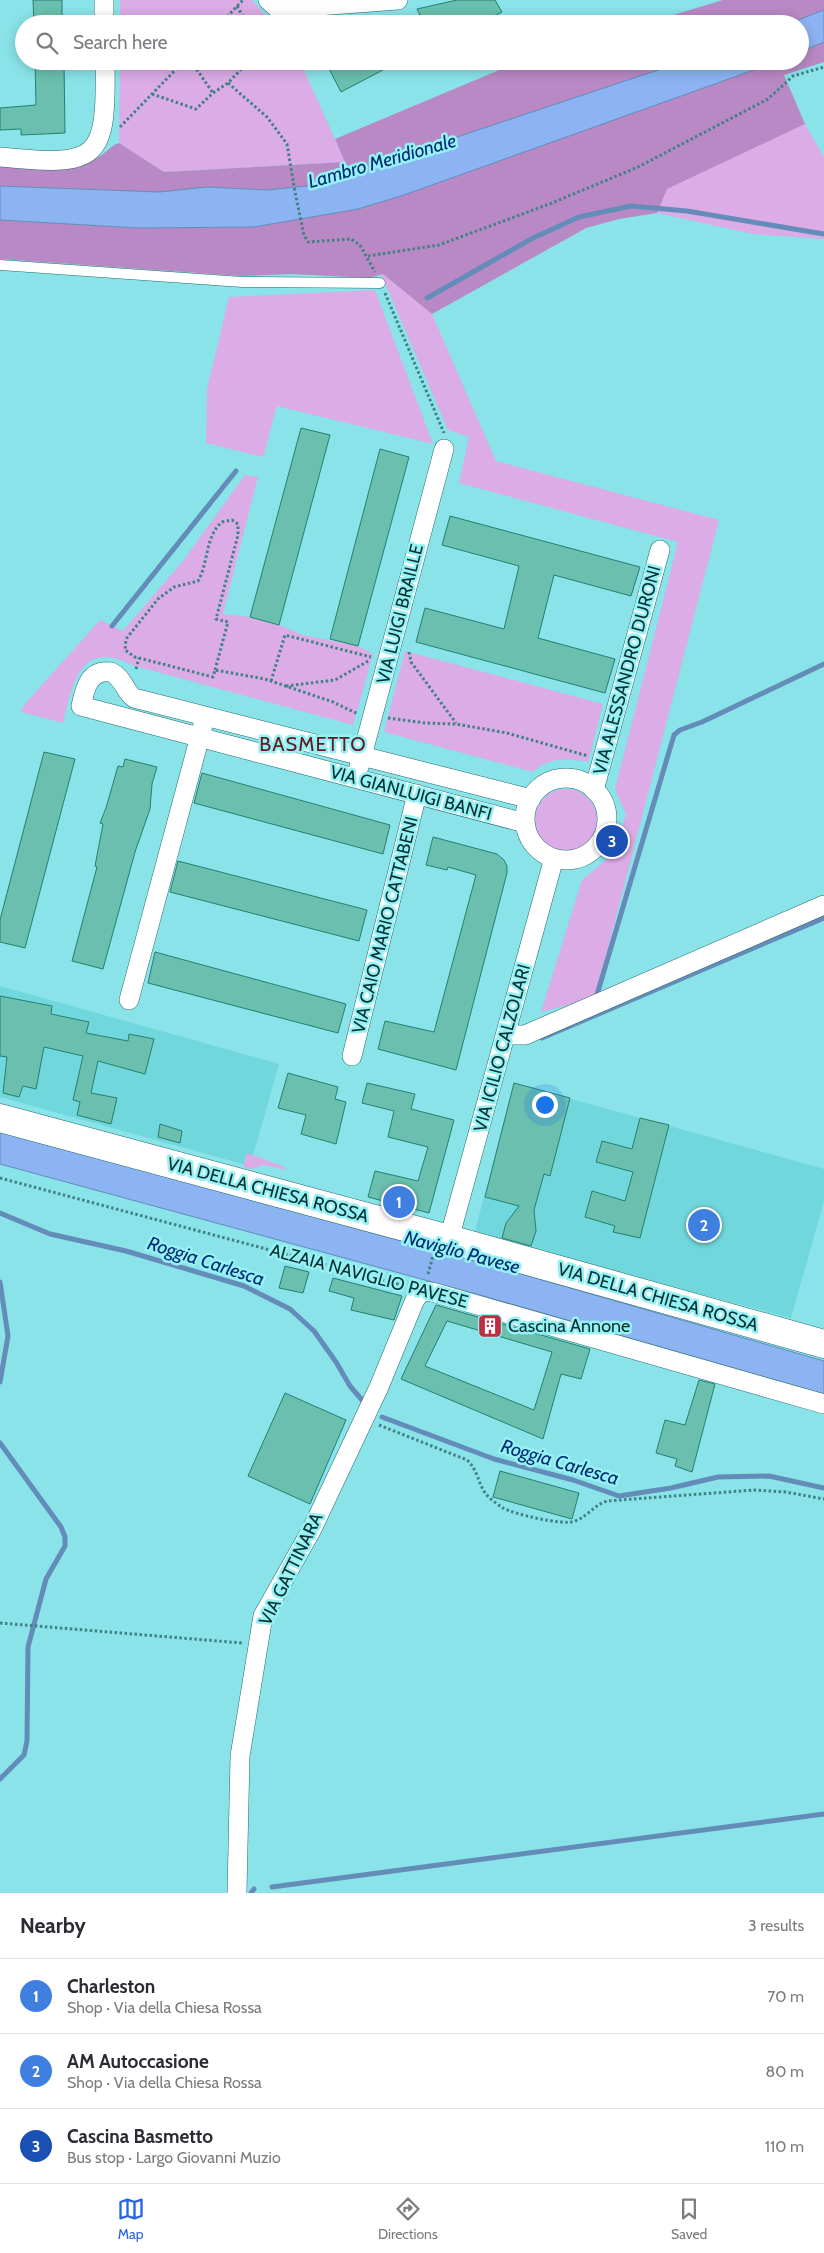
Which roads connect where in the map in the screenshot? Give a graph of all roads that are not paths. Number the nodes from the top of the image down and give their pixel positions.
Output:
1 (104, 0) edge
2 (268, 0) edge
3 (398, 0) edge
4 (104, 15) edge
5 (105, 70) edge
6 (0, 157) edge
7 (0, 266) edge
8 (380, 283) road end
9 (444, 441) road end
10 (660, 550) dead end
11 (206, 716) junction
12 (200, 737) junction
13 (362, 756) junction
14 (356, 778) junction
15 (594, 790) junction
16 (417, 794) junction
17 (530, 799) junction
18 (525, 823) junction
19 (554, 858) junction
20 (824, 905) edge
21 (129, 1000) dead end
22 (505, 1035) junction
23 (352, 1056) dead end
24 (0, 1118) edge
25 (441, 1249) junction
26 (419, 1294) joint
27 (824, 1344) edge
28 (824, 1404) edge
29 (236, 1893) edge

1 - 4 street
2 - 3 street
5 - 6 street
7 - 8 lane
9 - 13 street, VIA LUIGI BRAILLE
10 - 15 street, VIA ALESSANDRO DURONI
11 - 12 street
11 - 12 street, VIA GIANLUIGI BANFI
11 - 13 street, VIA GIANLUIGI BANFI
12 - 14 street, VIA GIANLUIGI BANFI
12 - 21 street
13 - 14 street, VIA LUIGI BRAILLE
13 - 17 street, VIA GIANLUIGI BANFI
14 - 16 street, VIA GIANLUIGI BANFI
15 - 17 street
15 - 19 street
16 - 18 street, VIA GIANLUIGI BANFI
16 - 23 street, VIA CAIO MARIO CATTABENI
17 - 18 street
18 - 19 street
19 - 22 street, VIA ICILIO CALZOLARI
20 - 22 street
22 - 25 street, VIA ICILIO CALZOLARI
24 - 25 main road, VIA DELLA CHIESA ROSSA
25 - 27 main road, VIA DELLA CHIESA ROSSA
26 - 28 street, ALZAIA NAVIGLIO PAVESE
26 - 29 street, VIA GATTINARA

